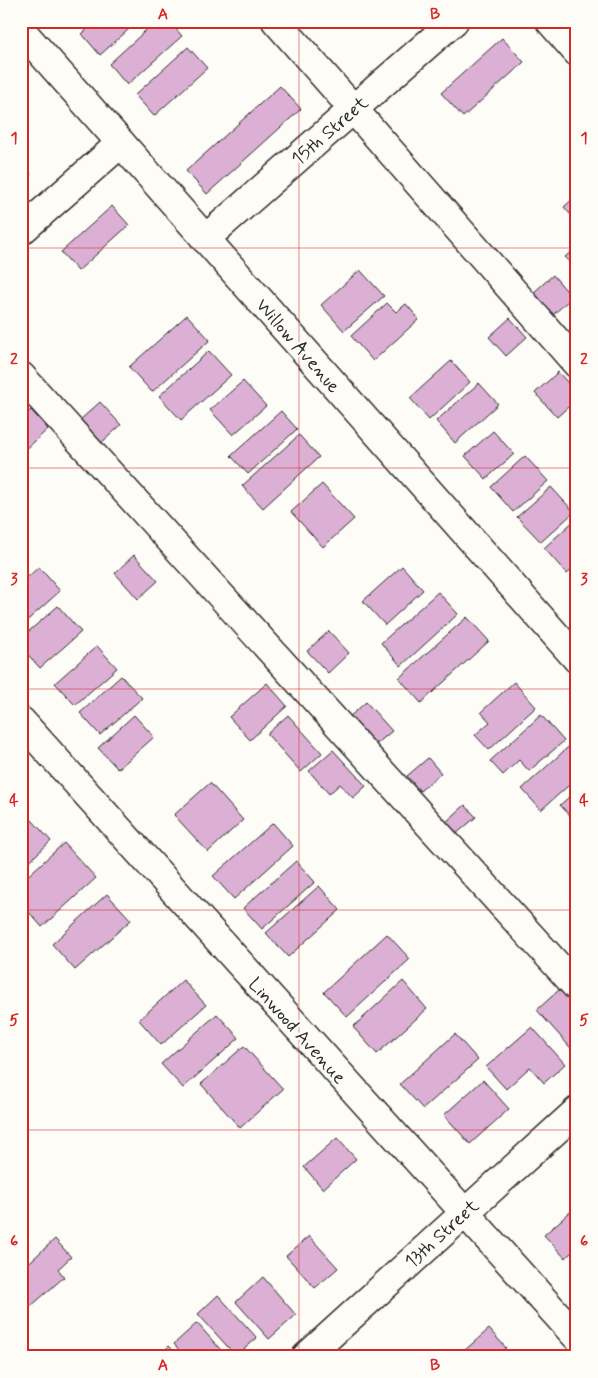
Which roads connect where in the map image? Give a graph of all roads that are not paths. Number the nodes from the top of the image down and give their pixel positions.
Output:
1 (276, 21) edge
2 (454, 21) edge
3 (550, 21) edge
4 (21, 30) edge
5 (577, 52) edge
6 (354, 109) junction
7 (121, 143) junction
8 (21, 231) edge
9 (205, 239) junction
10 (577, 364) edge
11 (21, 376) edge
12 (577, 659) edge
13 (21, 721) edge
14 (577, 987) edge
15 (577, 1111) edge
16 (463, 1213) junction
17 (577, 1337) edge
18 (306, 1357) edge

1 - 6 street
2 - 6 street, 15th Street
3 - 5 street
4 - 7 street, Willow Avenue
6 - 9 street, 15th Street
6 - 10 street
7 - 8 street
7 - 9 street, Willow Avenue
9 - 12 street, Willow Avenue
11 - 14 street
13 - 16 street, Linwood Avenue
15 - 16 street, 13th Street
16 - 17 street, Linwood Avenue
16 - 18 street, 13th Street

